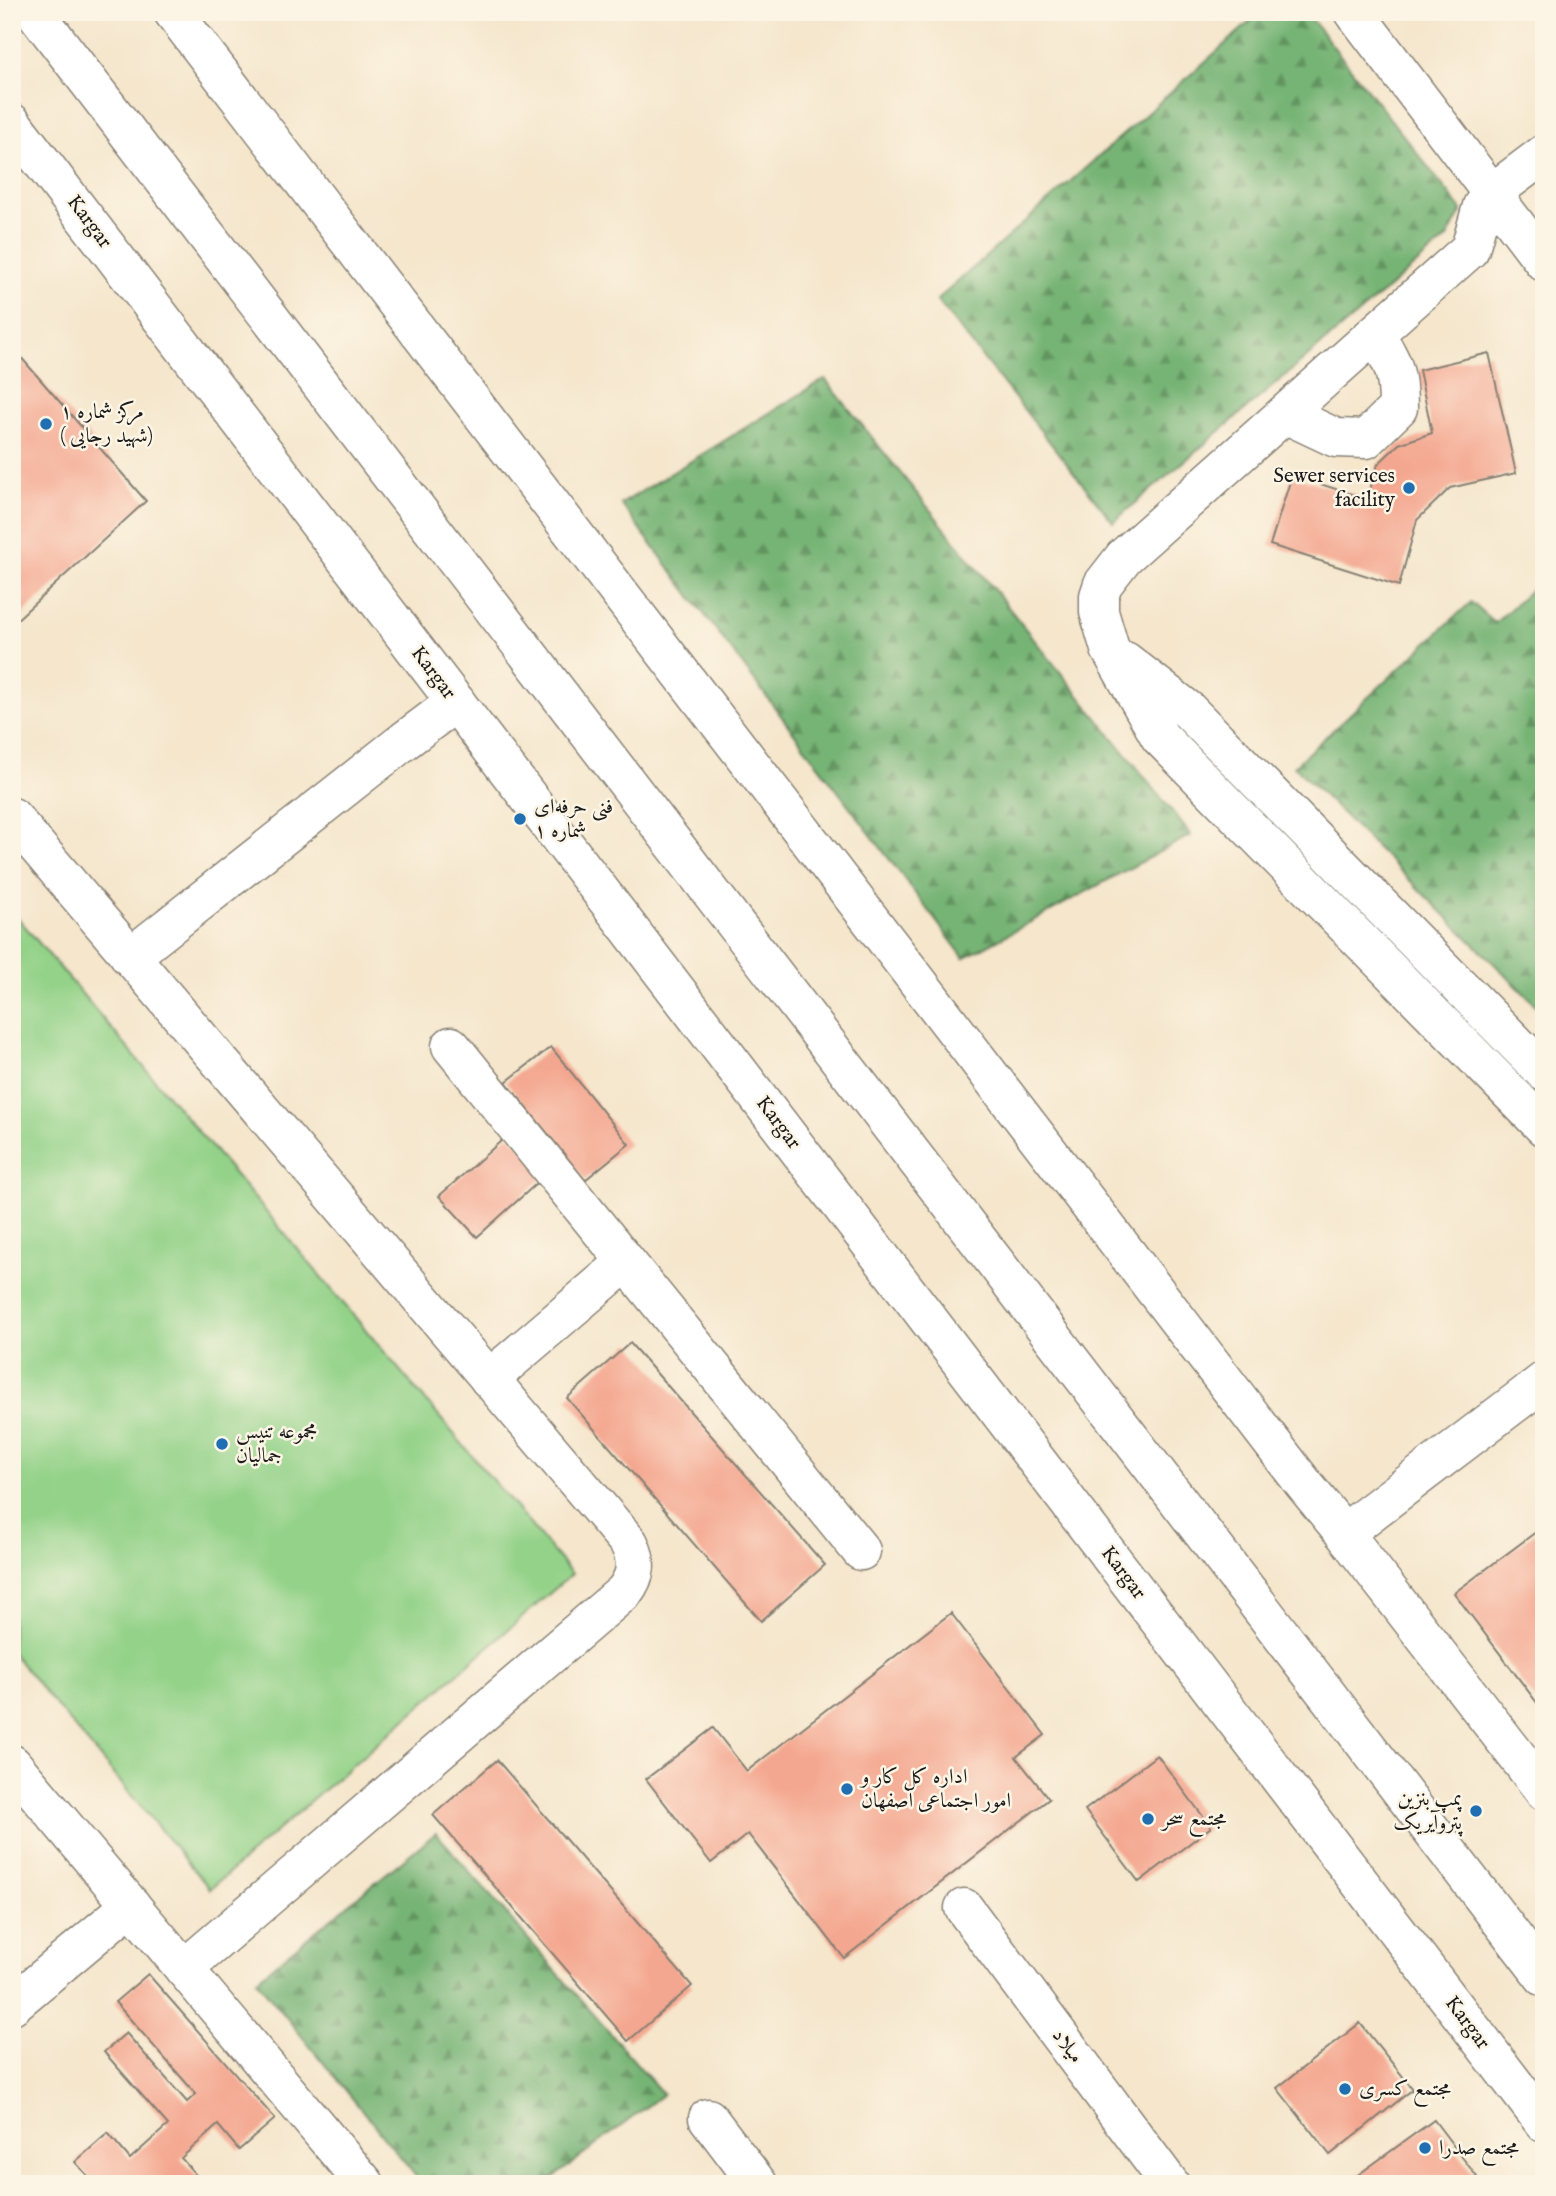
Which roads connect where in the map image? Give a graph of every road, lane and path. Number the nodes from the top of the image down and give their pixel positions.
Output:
1 (35, 12) edge
2 (173, 12) edge
3 (1354, 12) edge
4 (12, 123) edge
5 (1544, 154) edge
6 (1492, 193) junction
7 (1544, 262) edge
8 (1375, 334) junction
9 (1285, 414) junction
10 (1110, 649) junction
11 (456, 702) junction
12 (12, 817) edge
13 (130, 957) junction
14 (451, 1046) dead end
15 (1544, 1072) edge
16 (1544, 1127) edge
17 (626, 1262) junction
18 (489, 1379) junction
19 (1544, 1381) edge
20 (1344, 1533) junction
21 (861, 1551) dead end
22 (12, 1763) edge
23 (1544, 1791) edge
24 (131, 1905) junction
25 (964, 1908) dead end
26 (184, 1969) junction
27 (1544, 1978) edge
28 (12, 2005) edge
29 (708, 2118) dead end
30 (1544, 2123) edge
31 (365, 2184) edge
32 (758, 2184) edge
33 (1170, 2184) edge

1 - 27 main road
2 - 20 main road
3 - 6 main road
4 - 11 main road, Kargar
5 - 6 main road
6 - 7 main road
6 - 8 main road
8 - 9 main road
8 - 9 main road
9 - 10 main road
10 - 15 main road
10 - 16 main road
11 - 13 main road
11 - 30 main road, Kargar
12 - 13 main road
13 - 18 main road
14 - 17 main road
17 - 18 main road
17 - 21 main road
18 - 26 main road
19 - 20 main road
20 - 23 main road
22 - 24 main road
24 - 26 main road
24 - 28 main road
25 - 33 main road, میلاد
26 - 31 main road
29 - 32 main road

